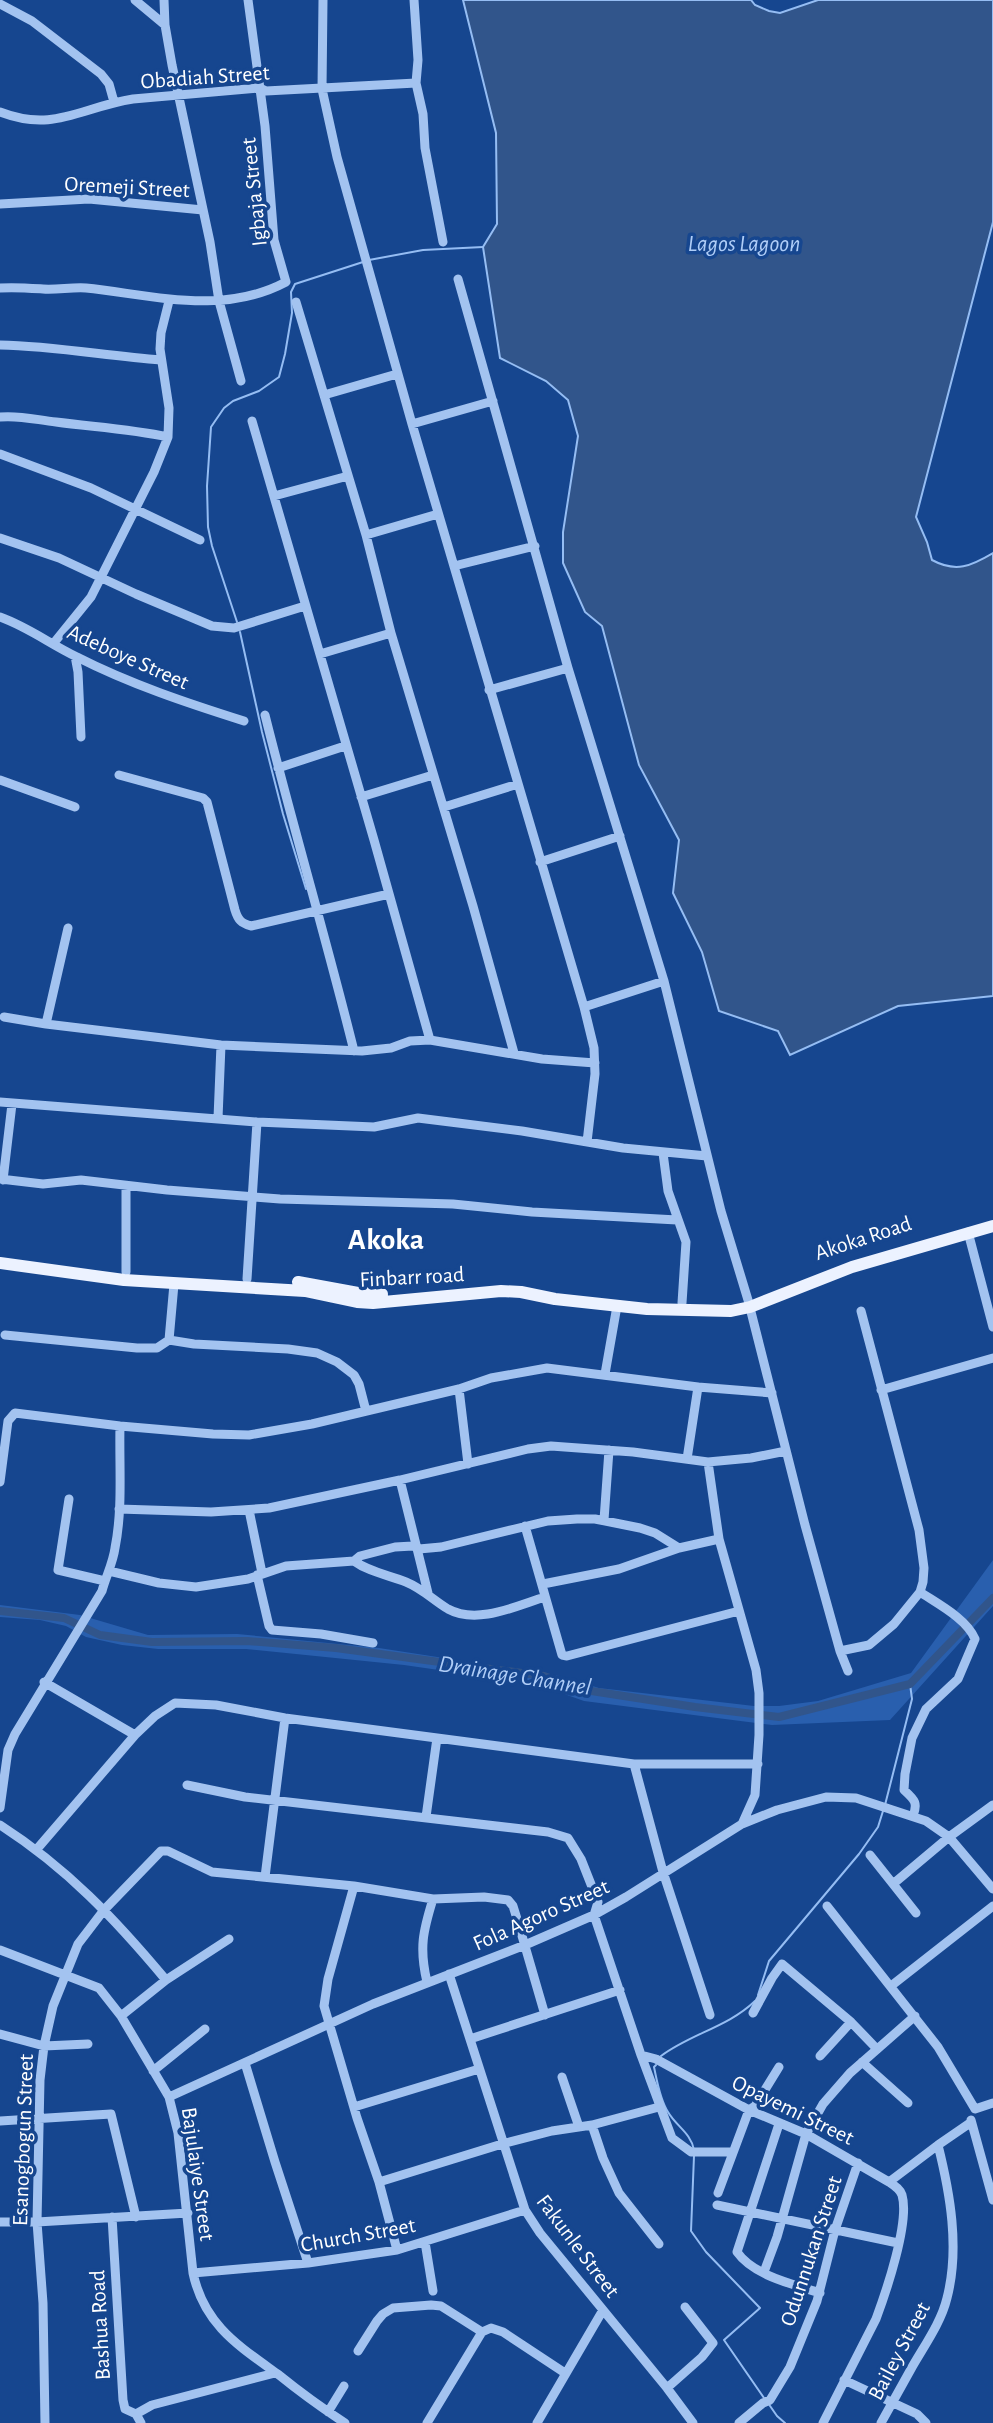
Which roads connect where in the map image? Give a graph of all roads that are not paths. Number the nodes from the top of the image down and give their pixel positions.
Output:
1 (135, 0) edge
2 (164, 0) edge
3 (248, 0) edge
4 (323, 0) edge
5 (414, 0) edge
6 (0, 4) edge
7 (165, 25) junction
8 (416, 83) junction
9 (260, 88) junction
10 (322, 89) junction
11 (178, 95) junction
12 (114, 102) junction
13 (0, 112) edge
14 (0, 204) edge
15 (203, 210) junction
16 (443, 242) dead end
17 (458, 279) dead end
18 (0, 288) edge
19 (169, 301) junction
20 (219, 301) junction
21 (296, 302) dead end
22 (0, 345) edge
23 (161, 360) junction
24 (397, 374) junction
25 (241, 381) dead end
26 (324, 395) junction
27 (493, 401) junction
28 (0, 417) edge
29 (252, 421) dead end
30 (412, 424) junction
31 (168, 437) junction
32 (0, 454) edge
33 (348, 476) junction
34 (274, 496) junction
35 (136, 510) junction
36 (438, 514) junction
37 (366, 535) junction
38 (0, 538) edge
39 (200, 540) dead end
40 (535, 546) junction
41 (454, 566) junction
42 (100, 579) junction
43 (305, 606) junction
44 (0, 617) edge
45 (391, 633) junction
46 (53, 644) junction
47 (320, 654) junction
48 (75, 656) junction
49 (568, 668) junction
50 (489, 690) junction
51 (265, 715) dead end
52 (244, 721) dead end
53 (81, 737) dead end
54 (345, 746) junction
55 (278, 768) junction
56 (119, 775) dead end
57 (433, 775) junction
58 (0, 780) edge
59 (518, 784) junction
60 (361, 797) junction
61 (75, 807) dead end
62 (444, 807) junction
63 (620, 836) junction
64 (540, 862) junction
65 (389, 894) junction
66 (314, 911) junction
67 (68, 928) dead end
68 (664, 981) junction
69 (584, 1007) junction
70 (4, 1017) dead end
71 (46, 1024) junction
72 (430, 1040) junction
73 (221, 1045) junction
74 (354, 1051) junction
75 (514, 1053) junction
76 (595, 1063) junction
77 (0, 1102) edge
78 (12, 1104) junction
79 (218, 1118) junction
80 (257, 1122) junction
81 (587, 1142) junction
82 (663, 1153) junction
83 (707, 1156) junction
84 (2, 1179) edge
85 (126, 1186) junction
86 (252, 1197) junction
87 (677, 1220) junction
88 (993, 1223) edge
89 (968, 1232) junction
90 (0, 1255) edge
91 (0, 1263) edge
92 (67, 1269) junction
93 (126, 1272) junction
94 (247, 1279) junction
95 (174, 1284) junction
96 (682, 1303) junction
97 (749, 1303) junction
98 (617, 1306) junction
99 (731, 1307) junction
100 (861, 1311) dead end
101 (993, 1327) edge
102 (5, 1335) dead end
103 (169, 1340) junction
104 (993, 1358) edge
105 (605, 1374) junction
106 (698, 1387) junction
107 (459, 1389) junction
108 (881, 1390) junction
109 (772, 1393) junction
110 (366, 1411) junction
111 (120, 1426) junction
112 (609, 1450) junction
113 (786, 1451) junction
114 (687, 1459) junction
115 (708, 1462) junction
116 (468, 1464) junction
117 (400, 1480) junction
118 (0, 1482) edge
119 (69, 1499) dead end
120 (119, 1509) junction
121 (249, 1510) junction
122 (604, 1520) junction
123 (525, 1526) junction
124 (719, 1539) junction
125 (679, 1548) junction
126 (419, 1549) junction
127 (354, 1561) junction
128 (260, 1574) junction
129 (107, 1576) junction
130 (543, 1584) junction
131 (920, 1592) junction
132 (428, 1593) junction
133 (545, 1597) junction
134 (739, 1611) junction
135 (373, 1643) dead end
136 (840, 1651) junction
137 (848, 1671) dead end
138 (44, 1682) junction
139 (285, 1718) junction
140 (135, 1735) junction
141 (437, 1738) junction
142 (634, 1764) junction
143 (758, 1764) junction
144 (187, 1785) dead end
145 (755, 1795) junction
146 (274, 1800) junction
147 (993, 1805) edge
148 (0, 1808) edge
149 (765, 1814) junction
150 (913, 1816) junction
151 (426, 1817) junction
152 (742, 1824) junction
153 (0, 1825) edge
154 (949, 1837) junction
155 (37, 1849) junction
156 (870, 1855) dead end
157 (663, 1872) junction
158 (265, 1877) junction
159 (893, 1884) junction
160 (354, 1886) junction
161 (993, 1889) edge
162 (433, 1899) junction
163 (827, 1906) dead end
164 (993, 1906) edge
165 (104, 1910) junction
166 (916, 1913) dead end
167 (594, 1915) junction
168 (229, 1939) dead end
169 (525, 1945) junction
170 (0, 1950) edge
171 (65, 1973) junction
172 (449, 1974) junction
173 (166, 1980) junction
174 (427, 1982) junction
175 (891, 1986) junction
176 (620, 1990) junction
177 (753, 2013) dead end
178 (545, 2015) junction
179 (710, 2015) dead end
180 (121, 2016) junction
181 (915, 2016) junction
182 (851, 2022) junction
183 (329, 2023) junction
184 (205, 2029) dead end
185 (0, 2034) edge
186 (470, 2039) junction
187 (88, 2044) dead end
188 (44, 2046) junction
189 (876, 2048) junction
190 (641, 2055) junction
191 (820, 2056) dead end
192 (862, 2062) junction
193 (245, 2063) junction
194 (779, 2067) dead end
195 (479, 2069) junction
196 (153, 2071) junction
197 (562, 2077) dead end
198 (169, 2097) junction
199 (908, 2103) dead end
200 (993, 2103) edge
201 (354, 2107) junction
202 (659, 2107) junction
203 (975, 2109) junction
204 (749, 2110) junction
205 (40, 2120) junction
206 (0, 2121) edge
207 (970, 2123) junction
208 (779, 2124) junction
209 (592, 2125) junction
210 (579, 2127) junction
211 (806, 2134) junction
212 (502, 2144) junction
213 (938, 2145) junction
214 (731, 2152) junction
215 (858, 2163) junction
216 (379, 2182) junction
217 (889, 2182) junction
218 (718, 2193) dead end
219 (993, 2200) edge
220 (717, 2205) dead end
221 (525, 2210) junction
222 (749, 2212) junction
223 (188, 2213) junction
224 (112, 2217) junction
225 (136, 2217) junction
226 (782, 2220) junction
227 (0, 2222) edge
228 (37, 2222) junction
229 (835, 2230) junction
230 (425, 2242) junction
231 (898, 2243) junction
232 (659, 2244) dead end
233 (397, 2250) junction
234 (308, 2263) junction
235 (764, 2272) junction
236 (193, 2273) junction
237 (433, 2291) dead end
238 (820, 2293) junction
239 (685, 2307) dead end
240 (603, 2310) junction
241 (482, 2332) junction
242 (358, 2351) dead end
243 (275, 2373) junction
244 (565, 2373) junction
245 (844, 2380) junction
246 (344, 2386) dead end
247 (667, 2388) junction
248 (892, 2403) junction
249 (328, 2412) junction
250 (138, 2419) edge
251 (45, 2423) edge
252 (345, 2423) edge
253 (427, 2423) edge
254 (537, 2423) edge
255 (693, 2423) edge
256 (739, 2423) edge
257 (823, 2423) edge
258 (881, 2423) edge
259 (926, 2423) edge

1 - 7 street
2 - 7 street
3 - 9 street, Igbaja Street
4 - 10 street
5 - 8 street
6 - 12 street
7 - 11 street
8 - 10 street, Obadiah Street
8 - 16 street
9 - 10 street, Obadiah Street
9 - 11 street, Obadiah Street
9 - 20 street, Igbaja Street
10 - 24 street
11 - 12 street, Obadiah Street
11 - 15 street
12 - 13 street, Obadiah Street
14 - 15 street, Oremeji Street
15 - 20 street
17 - 27 street
18 - 19 street, Igbaja Street
19 - 20 street, Igbaja Street
19 - 23 street
20 - 25 street
21 - 26 street
22 - 23 street
23 - 31 street
24 - 26 street
24 - 30 street
26 - 33 street
27 - 30 street
27 - 40 street
28 - 31 street
29 - 34 street
30 - 36 street
31 - 35 street
32 - 35 street
33 - 34 street
33 - 37 street
34 - 43 street
35 - 39 street
35 - 42 street
36 - 37 street
36 - 41 street
37 - 45 street
38 - 42 street
40 - 41 street
40 - 49 street
41 - 50 street
42 - 43 street
42 - 46 street
43 - 47 street
44 - 46 street, Adeboye Street
45 - 47 street
45 - 57 street
46 - 48 street, Adeboye Street
47 - 54 street
48 - 52 street, Adeboye Street
48 - 53 street
49 - 50 street
49 - 63 street
50 - 59 street
51 - 55 street
54 - 55 street
54 - 60 street
55 - 66 street
56 - 66 street
57 - 60 street
57 - 62 street
58 - 61 street
59 - 62 street
59 - 64 street
60 - 65 street
62 - 75 street
63 - 64 street
63 - 68 street
64 - 69 street
65 - 66 street
65 - 72 street
66 - 74 street
67 - 71 street
68 - 69 street
68 - 83 street
69 - 76 street
70 - 71 street
71 - 73 street
72 - 74 street
72 - 75 street
73 - 74 street
73 - 79 street
75 - 76 street
76 - 81 street
77 - 78 street
78 - 79 street
78 - 84 street
79 - 80 street
80 - 81 street
80 - 86 street
81 - 82 street
82 - 83 street
82 - 87 street
83 - 97 street
84 - 85 street
85 - 86 street
85 - 93 street
86 - 87 street
86 - 94 street
87 - 96 street
88 - 89 main road
88 - 97 main road, Akoka Road
89 - 97 main road
89 - 101 street
90 - 92 main road, Finbarr road
91 - 92 main road, Finbarr road
92 - 93 main road, Finbarr road
92 - 95 main road, Finbarr road
93 - 94 main road, Finbarr road
94 - 96 main road, Finbarr road
95 - 98 main road, Finbarr road
95 - 103 street
96 - 99 main road, Finbarr road
97 - 99 main road
97 - 109 street
98 - 99 main road, Finbarr road
98 - 105 street
100 - 108 street
102 - 103 street
103 - 110 street
104 - 108 street
105 - 106 street
105 - 107 street
106 - 109 street
106 - 114 street
107 - 110 street
107 - 116 street
108 - 131 street
109 - 113 street
110 - 111 street
111 - 118 street
111 - 120 street
112 - 114 street
112 - 116 street
112 - 122 street
113 - 115 street
113 - 136 street
114 - 115 street
115 - 124 street
116 - 117 street
117 - 121 street
117 - 126 street
119 - 129 street
120 - 121 street
120 - 129 street
121 - 128 street
122 - 123 street
122 - 125 street
123 - 126 street
123 - 130 street
124 - 125 street
124 - 134 street
125 - 130 street
126 - 127 street
126 - 132 street
127 - 128 street
127 - 132 street
128 - 129 street
128 - 135 street
129 - 138 street
130 - 133 street
131 - 136 street
131 - 150 street
132 - 133 street
133 - 134 street
134 - 143 street
136 - 137 street
138 - 140 street
138 - 148 street
139 - 140 street
139 - 141 street
139 - 146 street
140 - 155 street
141 - 142 street
141 - 151 street
142 - 143 street
142 - 157 street
143 - 145 street
144 - 146 street
145 - 149 street
145 - 152 street
146 - 151 street
146 - 158 street
147 - 154 street
149 - 150 street, Fola Agoro Street
149 - 152 street, Fola Agoro Street
150 - 154 street, Fola Agoro Street
151 - 167 street
152 - 157 street, Fola Agoro Street
153 - 155 street
154 - 159 street
154 - 161 street, Fola Agoro Street
155 - 165 street
156 - 159 street
157 - 167 street, Fola Agoro Street
157 - 179 street
158 - 160 street
158 - 165 street, Esanogbogun Street
159 - 166 street
160 - 162 street
160 - 183 street
162 - 169 street
162 - 174 street
163 - 175 street
164 - 175 street
165 - 171 street, Esanogbogun Street
165 - 173 street
167 - 169 street, Fola Agoro Street
167 - 176 street
168 - 173 street
169 - 172 street, Fola Agoro Street
169 - 178 street
170 - 171 street, Bajulaiye Street
171 - 180 street, Bajulaiye Street
171 - 188 street, Esanogbogun Street
172 - 174 street, Fola Agoro Street
172 - 186 street, Fakunle Street
173 - 180 street
174 - 183 street, Fola Agoro Street
175 - 181 street
176 - 178 street
176 - 190 street
177 - 182 street
178 - 186 street
180 - 196 street, Bajulaiye Street
181 - 189 street
181 - 203 street
182 - 189 street
182 - 191 street
183 - 193 street, Fola Agoro Street
183 - 201 street
184 - 196 street
185 - 188 street
186 - 195 street, Fakunle Street
187 - 188 street
188 - 205 street, Esanogbogun Street
189 - 192 street
190 - 202 street
190 - 204 street, Opayemi Street
192 - 199 street
192 - 211 street
193 - 198 street, Fola Agoro Street
193 - 234 street
194 - 204 street
195 - 201 street
195 - 212 street, Fakunle Street
196 - 198 street, Bajulaiye Street
197 - 210 street
198 - 223 street, Bajulaiye Street
200 - 203 street
201 - 216 street
202 - 209 street
202 - 214 street
203 - 207 street
204 - 208 street, Opayemi Street
204 - 214 street
205 - 206 street
205 - 225 street
205 - 228 street, Esanogbogun Street
207 - 213 street
207 - 219 street
208 - 211 street, Opayemi Street
208 - 222 street
209 - 210 street
209 - 232 street
210 - 212 street
211 - 215 street, Opayemi Street
211 - 226 street
212 - 216 street
212 - 221 street, Fakunle Street
213 - 217 street
213 - 248 street, Bailey Street
214 - 218 street
215 - 217 street, Opayemi Street
215 - 229 street, Odunnukan Street
216 - 233 street
217 - 231 street, Opayemi Street
220 - 222 street
221 - 230 street, Church Street
221 - 240 street, Fakunle Street
222 - 226 street
222 - 235 street
223 - 225 street
223 - 236 street, Bajulaiye Street
224 - 225 street
224 - 228 street
224 - 250 street, Bashua Road
226 - 229 street
226 - 235 street
227 - 228 street
228 - 251 street, Esanogbogun Street
229 - 231 street
229 - 238 street, Odunnukan Street
230 - 233 street, Church Street
230 - 237 street
231 - 245 street
233 - 234 street, Church Street
234 - 236 street, Church Street
235 - 238 street
236 - 243 street, Bajulaiye Street
238 - 256 street, Odunnukan Street
239 - 247 street
240 - 244 street
240 - 247 street, Fakunle Street
241 - 242 street
241 - 244 street
241 - 253 street
243 - 249 street, Bajulaiye Street
243 - 250 street
244 - 254 street
245 - 248 street
245 - 257 street
246 - 249 street
247 - 255 street, Fakunle Street
248 - 258 street, Bailey Street
248 - 259 street
249 - 252 street, Bajulaiye Street

